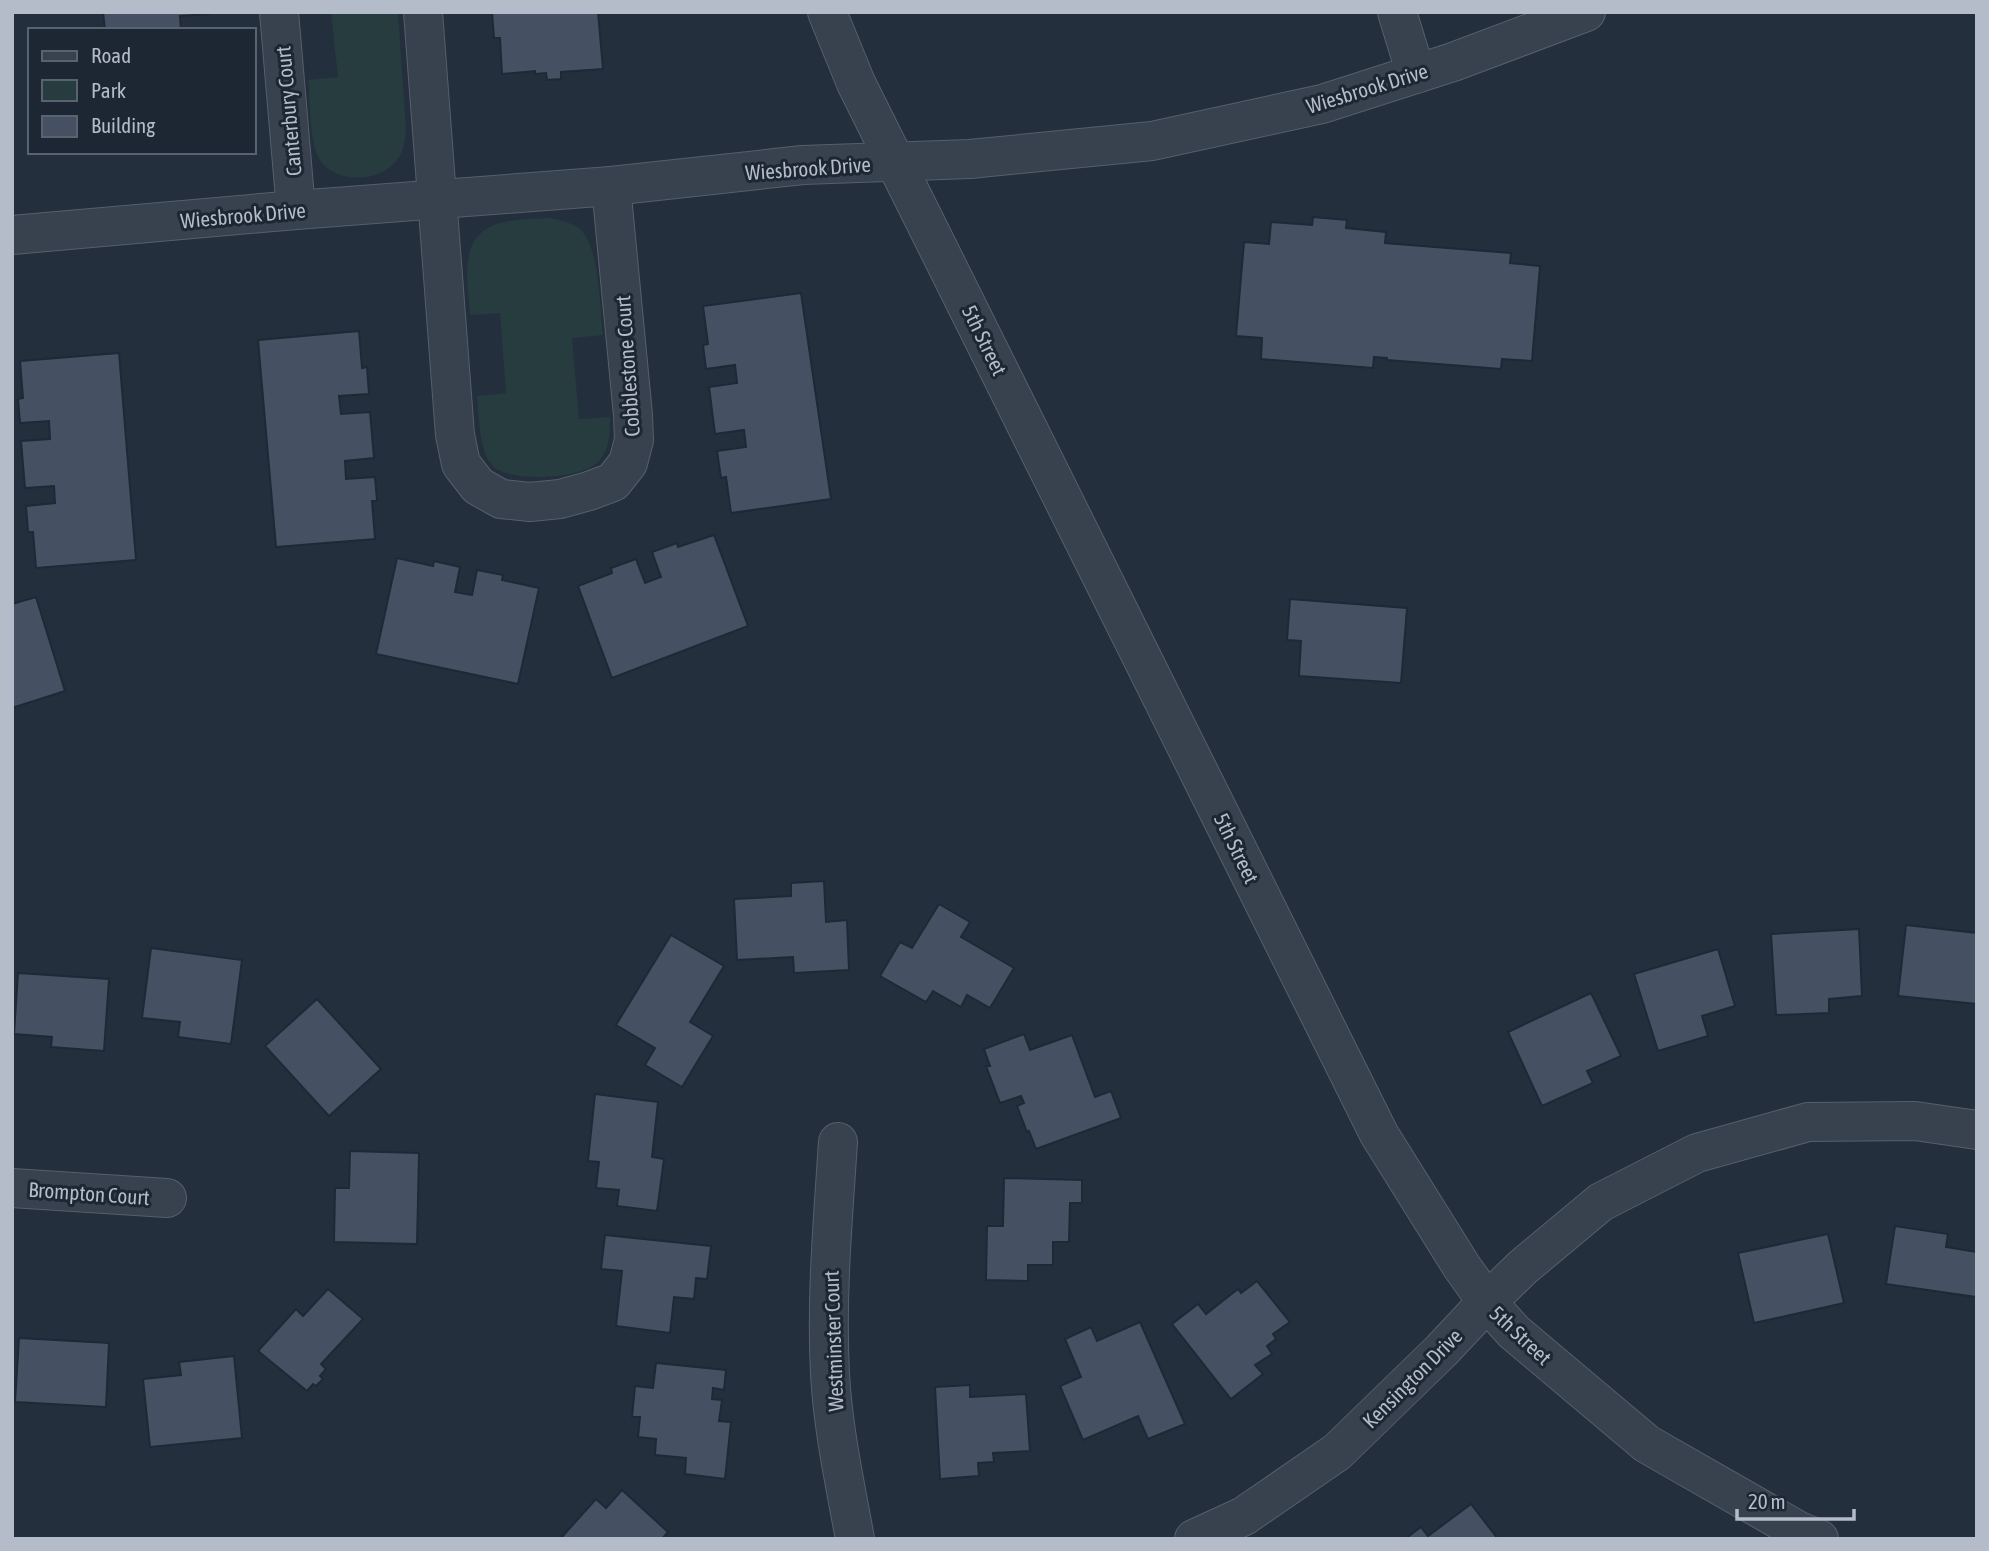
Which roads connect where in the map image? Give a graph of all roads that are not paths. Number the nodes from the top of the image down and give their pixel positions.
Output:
1 (279, 12) edge
2 (423, 12) edge
3 (827, 12) edge
4 (1397, 12) edge
5 (1586, 12) edge
6 (1416, 74) junction
7 (895, 162) junction
8 (611, 187) junction
9 (438, 199) junction
10 (296, 210) junction
11 (12, 235) edge
12 (1977, 1130) edge
13 (838, 1142) dead end
14 (12, 1188) edge
15 (167, 1198) dead end
16 (1487, 1302) junction
17 (855, 1539) edge
18 (1194, 1539) edge
19 (1819, 1539) edge

1 - 10 street, Canterbury Court
2 - 9 street
3 - 7 street, 5th Street
4 - 6 street
5 - 6 street, Wiesbrook Drive
6 - 7 street, Wiesbrook Drive
7 - 8 street, Wiesbrook Drive
7 - 16 street, 5th Street
8 - 9 street, Wiesbrook Drive
8 - 9 street, Cobblestone Court
9 - 10 street, Wiesbrook Drive
10 - 11 street, Wiesbrook Drive
12 - 16 street, Kensington Drive
13 - 17 street, Westminster Court
14 - 15 street, Brompton Court
16 - 18 street, Kensington Drive
16 - 19 street, 5th Street

